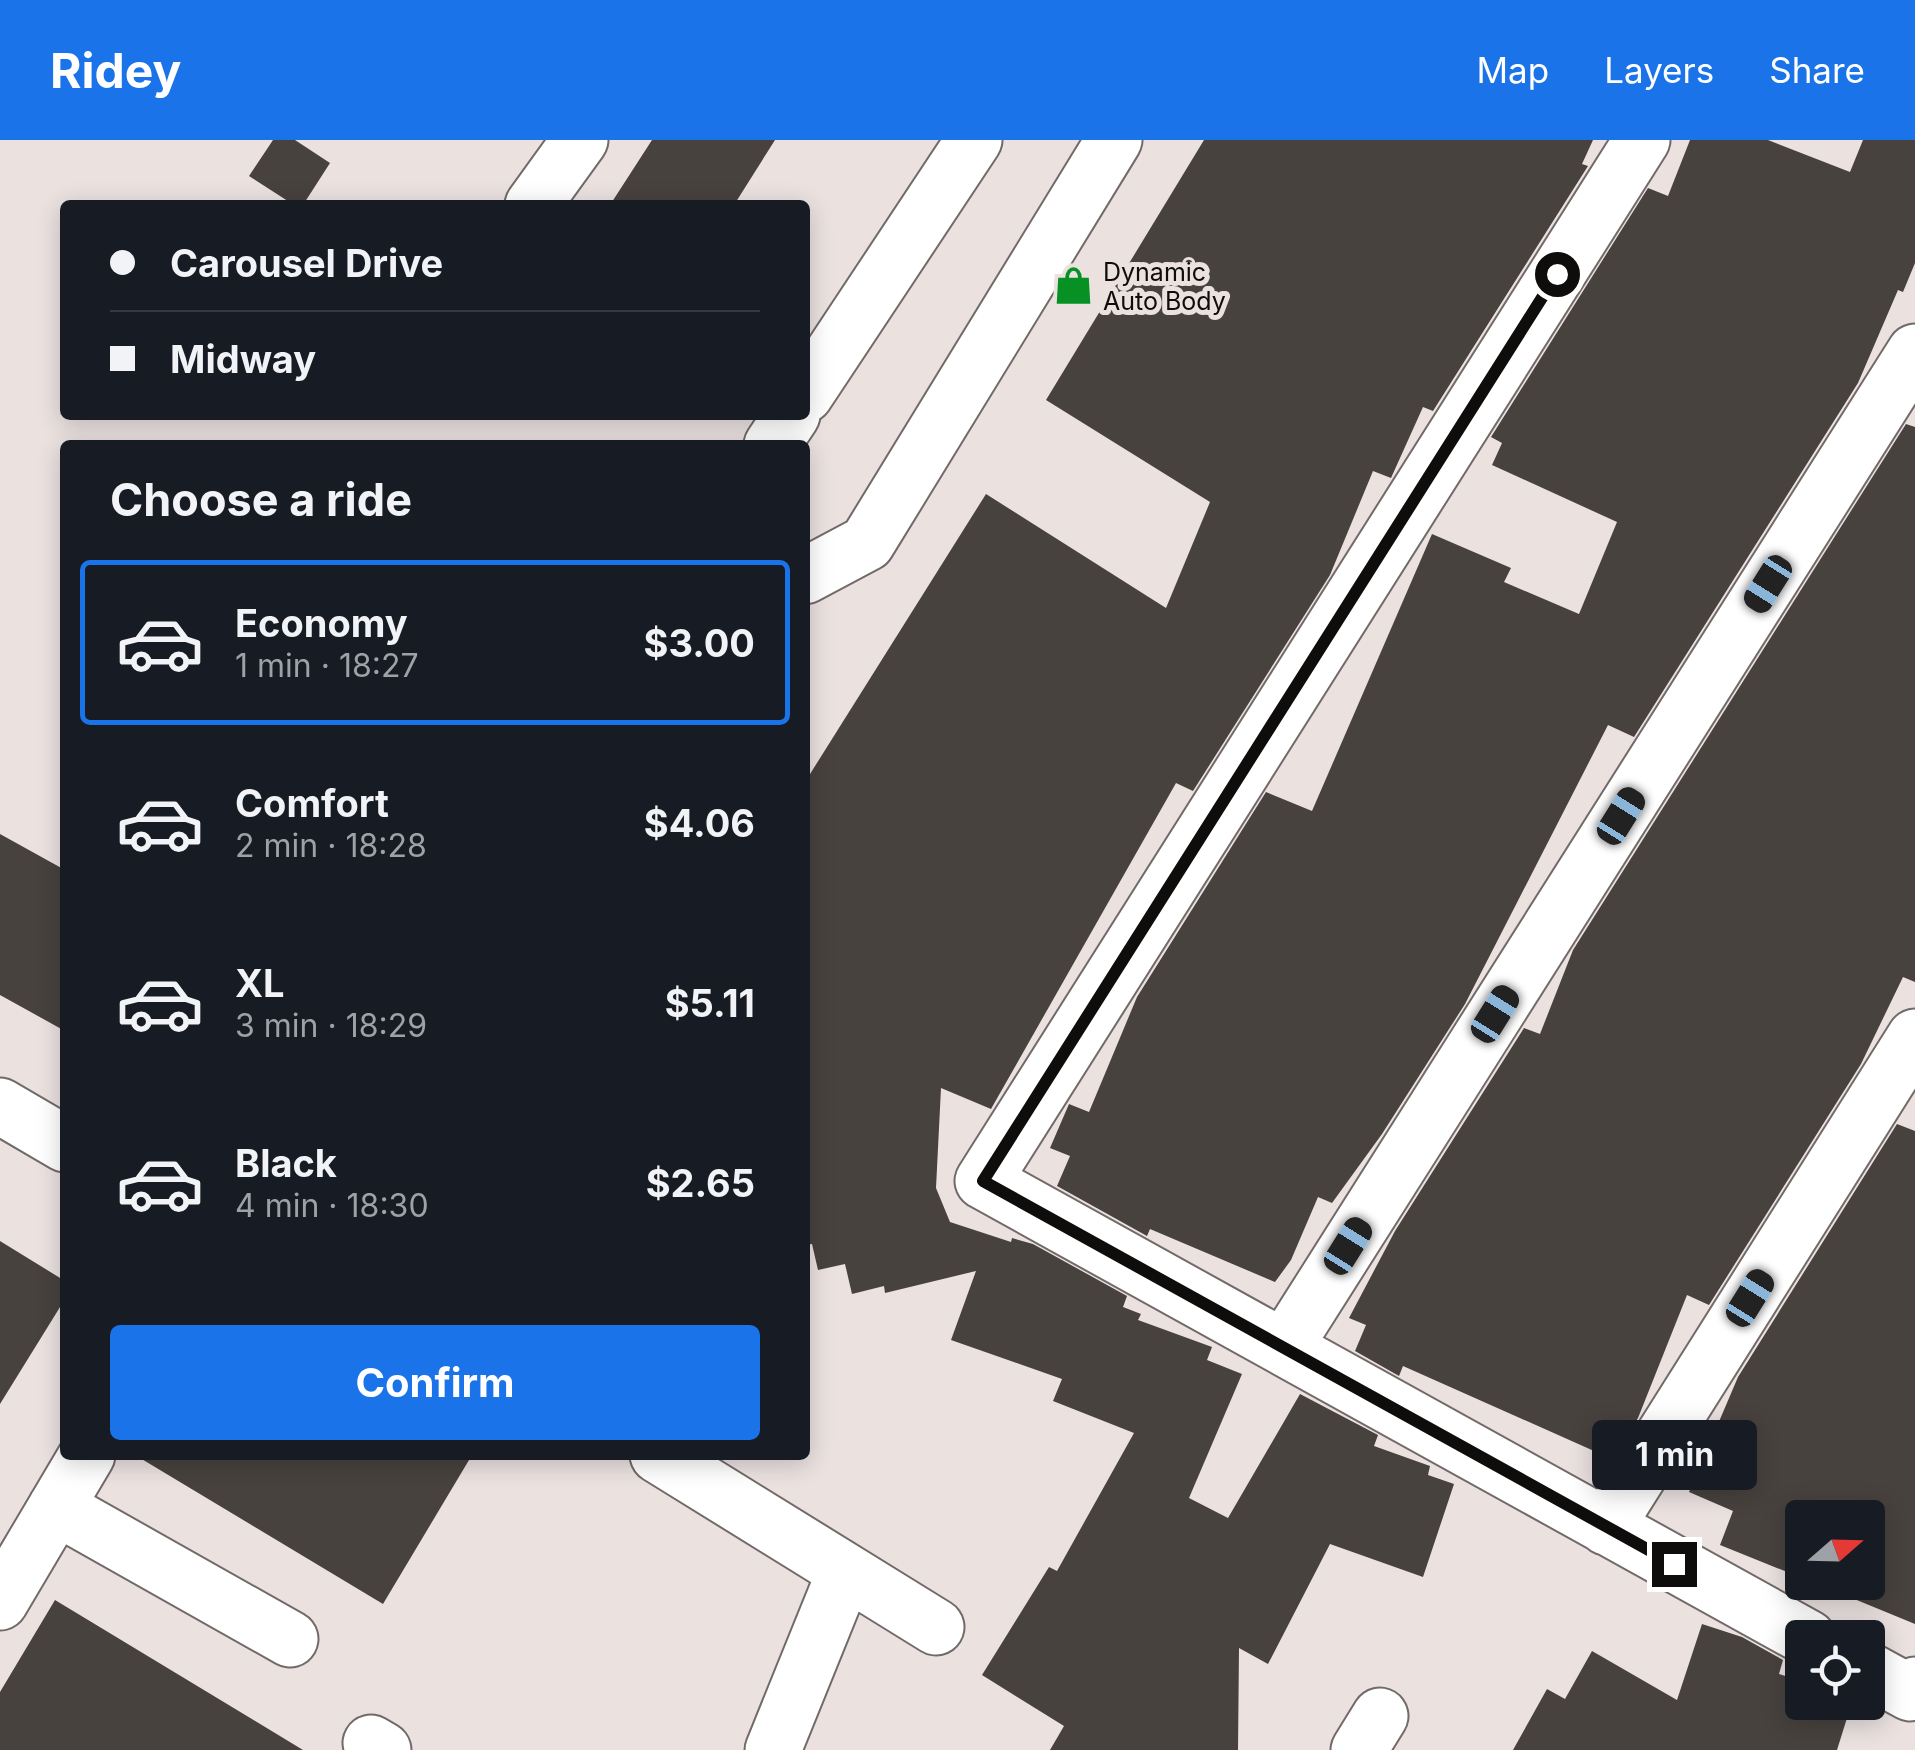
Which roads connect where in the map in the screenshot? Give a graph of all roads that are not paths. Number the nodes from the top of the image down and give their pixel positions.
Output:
1 (580, 140) edge
2 (974, 140) edge
3 (1114, 140) edge
4 (1642, 140) edge
5 (537, 200) edge
6 (1915, 352) edge
7 (810, 387) edge
8 (810, 573) edge
9 (1915, 1037) edge
10 (0, 1106) edge
11 (60, 1141) edge
12 (1285, 1346) junction
13 (84, 1460) edge
14 (666, 1460) edge
15 (56, 1507) junction
16 (1606, 1526) junction
17 (846, 1572) junction
18 (0, 1602) edge
19 (1785, 1625) edge
20 (936, 1628) dead end
21 (290, 1639) dead end
22 (774, 1750) edge

1 - 5 street
2 - 7 street
3 - 8 street
4 - 12 street
6 - 12 street
9 - 16 street
10 - 11 street
12 - 16 street
13 - 15 street
14 - 17 street
15 - 18 street
15 - 21 street
16 - 19 street
17 - 20 street
17 - 22 street

